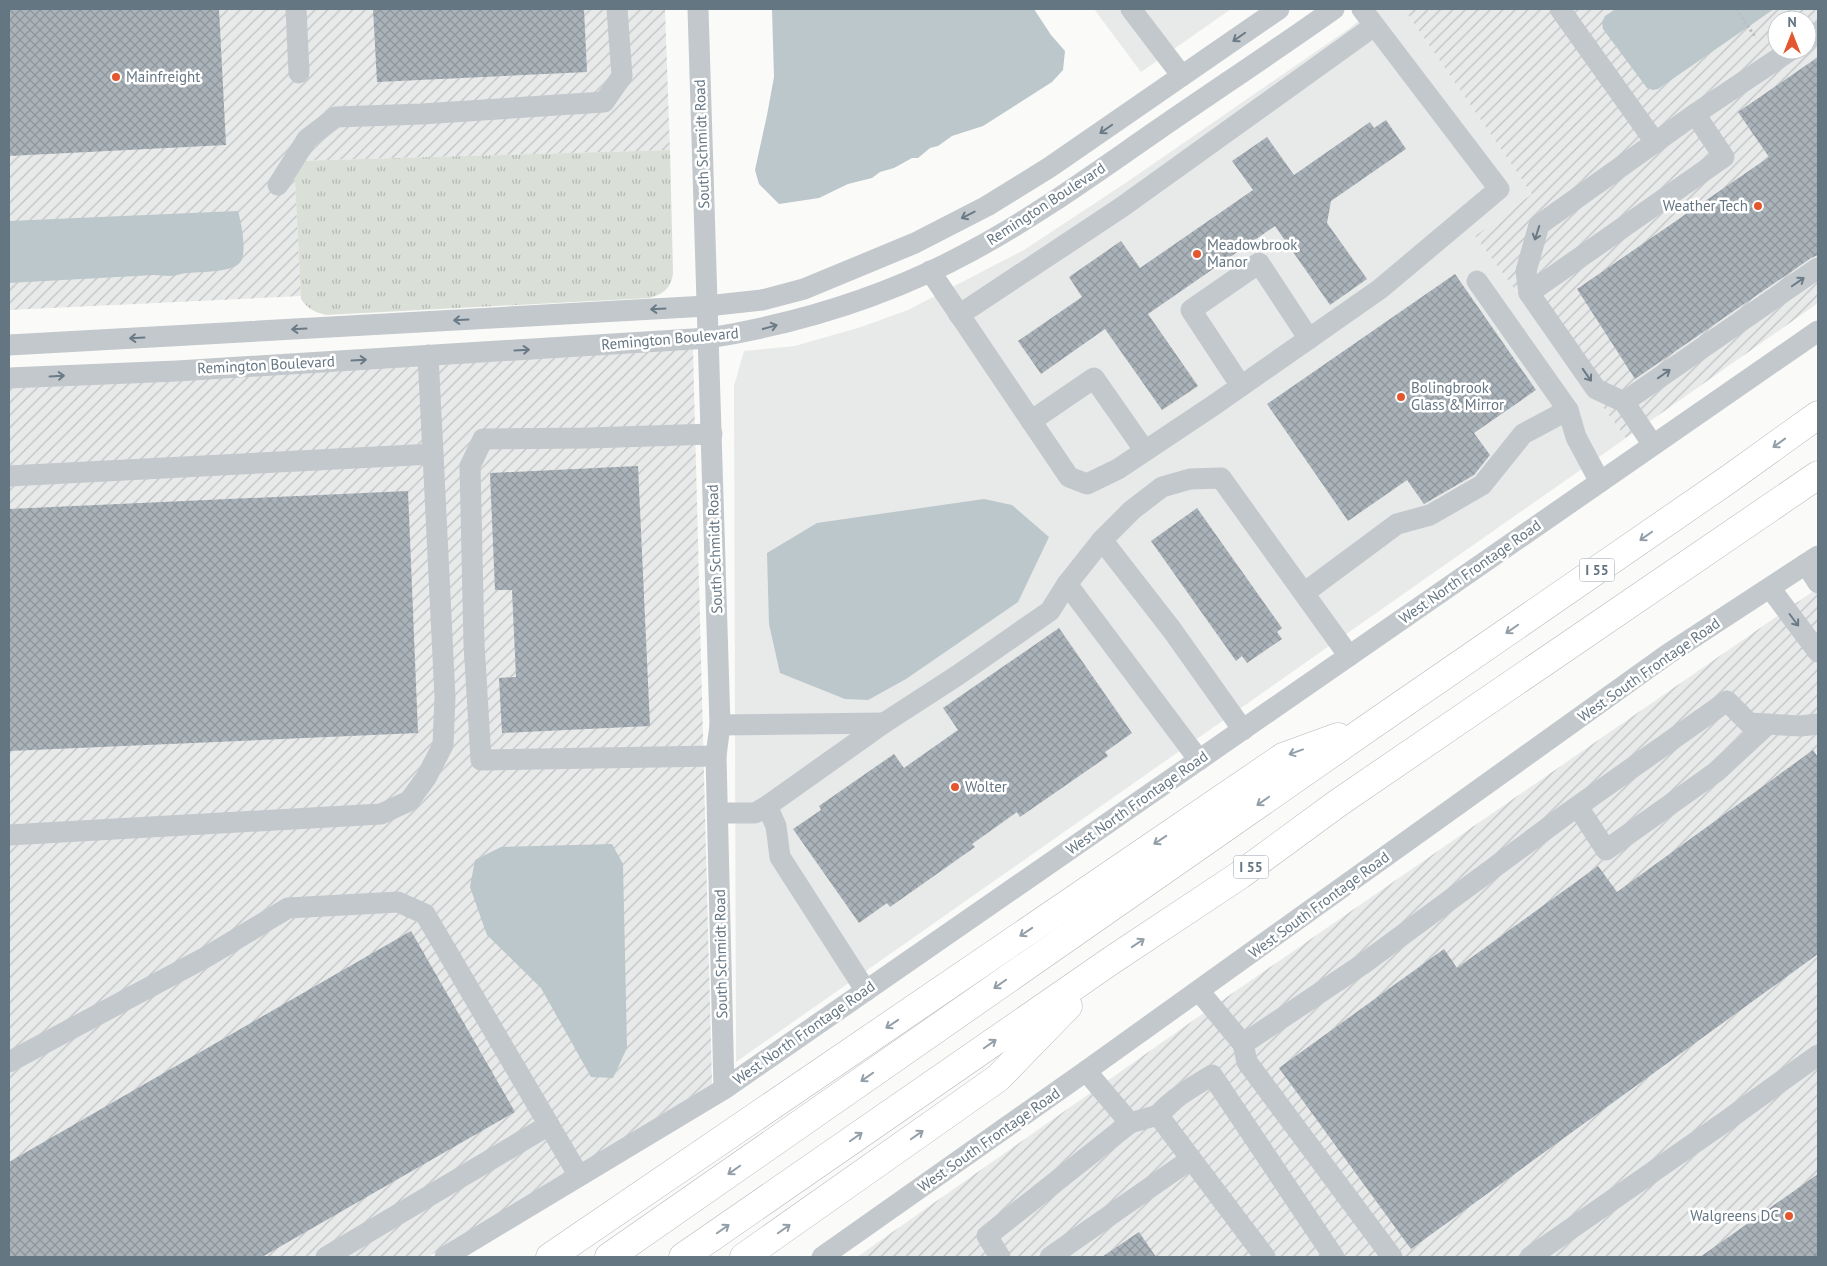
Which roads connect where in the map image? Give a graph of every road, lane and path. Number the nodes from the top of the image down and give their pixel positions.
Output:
1 (296, 9) edge
2 (617, 9) edge
3 (698, 9) edge
4 (1131, 9) edge
5 (1279, 9) edge
6 (1334, 9) edge
7 (1362, 9) edge
8 (1736, 9) edge
9 (1563, 10) edge
10 (1374, 26) junction
11 (1756, 38) dead end
12 (1776, 60) edge
13 (299, 73) dead end
14 (1182, 76) junction
15 (1695, 114) junction
16 (1656, 142) junction
17 (278, 185) dead end
18 (1818, 268) edge
19 (930, 271) junction
20 (1477, 281) dead end
21 (1530, 293) junction
22 (707, 306) junction
23 (959, 315) junction
24 (1818, 331) edge
25 (709, 338) junction
26 (1309, 339) junction
27 (9, 345) edge
28 (428, 355) junction
29 (9, 378) edge
30 (1241, 386) junction
31 (1624, 402) junction
32 (1568, 410) junction
33 (1818, 415) edge
34 (1031, 421) junction
35 (712, 434) junction
36 (1653, 445) junction
37 (1145, 451) junction
38 (433, 454) junction
39 (1818, 475) edge
40 (9, 476) edge
41 (1600, 482) junction
42 (1102, 540) junction
43 (1812, 560) edge
44 (1818, 583) edge
45 (1067, 584) junction
46 (1770, 588) junction
47 (1304, 593) junction
48 (1818, 652) edge
49 (1349, 656) junction
50 (884, 723) junction
51 (1375, 723) junction
52 (1768, 724) junction
53 (1818, 724) edge
54 (720, 725) junction
55 (1242, 730) junction
56 (716, 756) junction
57 (1199, 760) junction
58 (767, 806) junction
59 (1578, 807) junction
60 (718, 813) junction
61 (9, 835) edge
62 (1112, 960) junction
63 (866, 990) junction
64 (1199, 990) junction
65 (1243, 1044) junction
66 (1818, 1055) edge
67 (9, 1062) edge
68 (1086, 1071) junction
69 (724, 1089) junction
70 (1158, 1115) junction
71 (1130, 1123) junction
72 (549, 1125) junction
73 (1191, 1159) junction
74 (579, 1176) junction
75 (326, 1257) edge
76 (445, 1257) edge
77 (550, 1257) edge
78 (609, 1257) edge
79 (683, 1257) edge
80 (744, 1257) edge
81 (822, 1257) edge
82 (1000, 1257) edge
83 (1050, 1257) edge
84 (1265, 1257) edge
85 (1334, 1257) edge
86 (1392, 1257) edge
87 (1530, 1257) edge

1 - 13 street
2 - 17 street
3 - 22 street, South Schmidt Road
4 - 14 street
5 -> 14 street, Remington Boulevard
6 - 19 street, Remington Boulevard
7 - 10 street
8 - 11 path
9 - 16 street
10 - 23 street
10 - 26 street
12 - 15 street
14 -> 22 street, Remington Boulevard
15 - 16 street
15 - 21 street
16 -> 21 street
31 -> 18 street
19 - 23 street
25 -> 19 street, Remington Boulevard
20 - 32 street
21 -> 31 street
22 - 25 street, South Schmidt Road
22 -> 27 street, Remington Boulevard
23 - 34 street
24 - 36 street, West North Frontage Road
28 -> 25 street, Remington Boulevard
25 - 35 street, South Schmidt Road
26 - 30 street
26 - 30 street
29 -> 28 street, Remington Boulevard
28 - 38 street
30 - 37 street
31 - 36 street
32 - 41 street
32 - 47 street
33 -> 51 highway, I 55
34 - 37 street
34 - 37 street
35 - 54 street, South Schmidt Road
35 - 56 street
36 - 41 street, West North Frontage Road
38 - 40 street
38 - 61 street
62 -> 39 highway, I 55
41 - 49 street, West North Frontage Road
42 - 45 street
42 - 47 street
42 - 55 street
43 - 44 street
43 - 46 street, West South Frontage Road
45 - 50 street
45 - 57 street
46 -> 48 street
46 - 64 street, West South Frontage Road
47 - 49 street
49 - 55 street, West North Frontage Road
50 - 54 street
50 - 58 street
51 -> 77 highway
51 -> 78 highway, I 55
52 - 53 street
52 - 59 street
52 - 59 street
54 - 56 street, South Schmidt Road
55 - 57 street, West North Frontage Road
56 - 60 street, South Schmidt Road
57 - 63 street, West North Frontage Road
58 - 60 street
58 - 63 street
59 - 65 street
60 - 69 street, South Schmidt Road
79 -> 62 highway, I 55
80 -> 62 highway
63 - 69 street, West North Frontage Road
64 - 65 street
64 - 68 street, West South Frontage Road
65 - 86 street
66 - 87 street
67 - 72 street
68 - 71 street
68 - 81 street, West South Frontage Road
69 - 74 street, West North Frontage Road
70 - 71 street
70 - 73 street
70 - 85 street
71 - 82 street
72 - 74 street
72 - 75 street
73 - 83 street
73 - 84 street
74 - 76 street, West North Frontage Road

